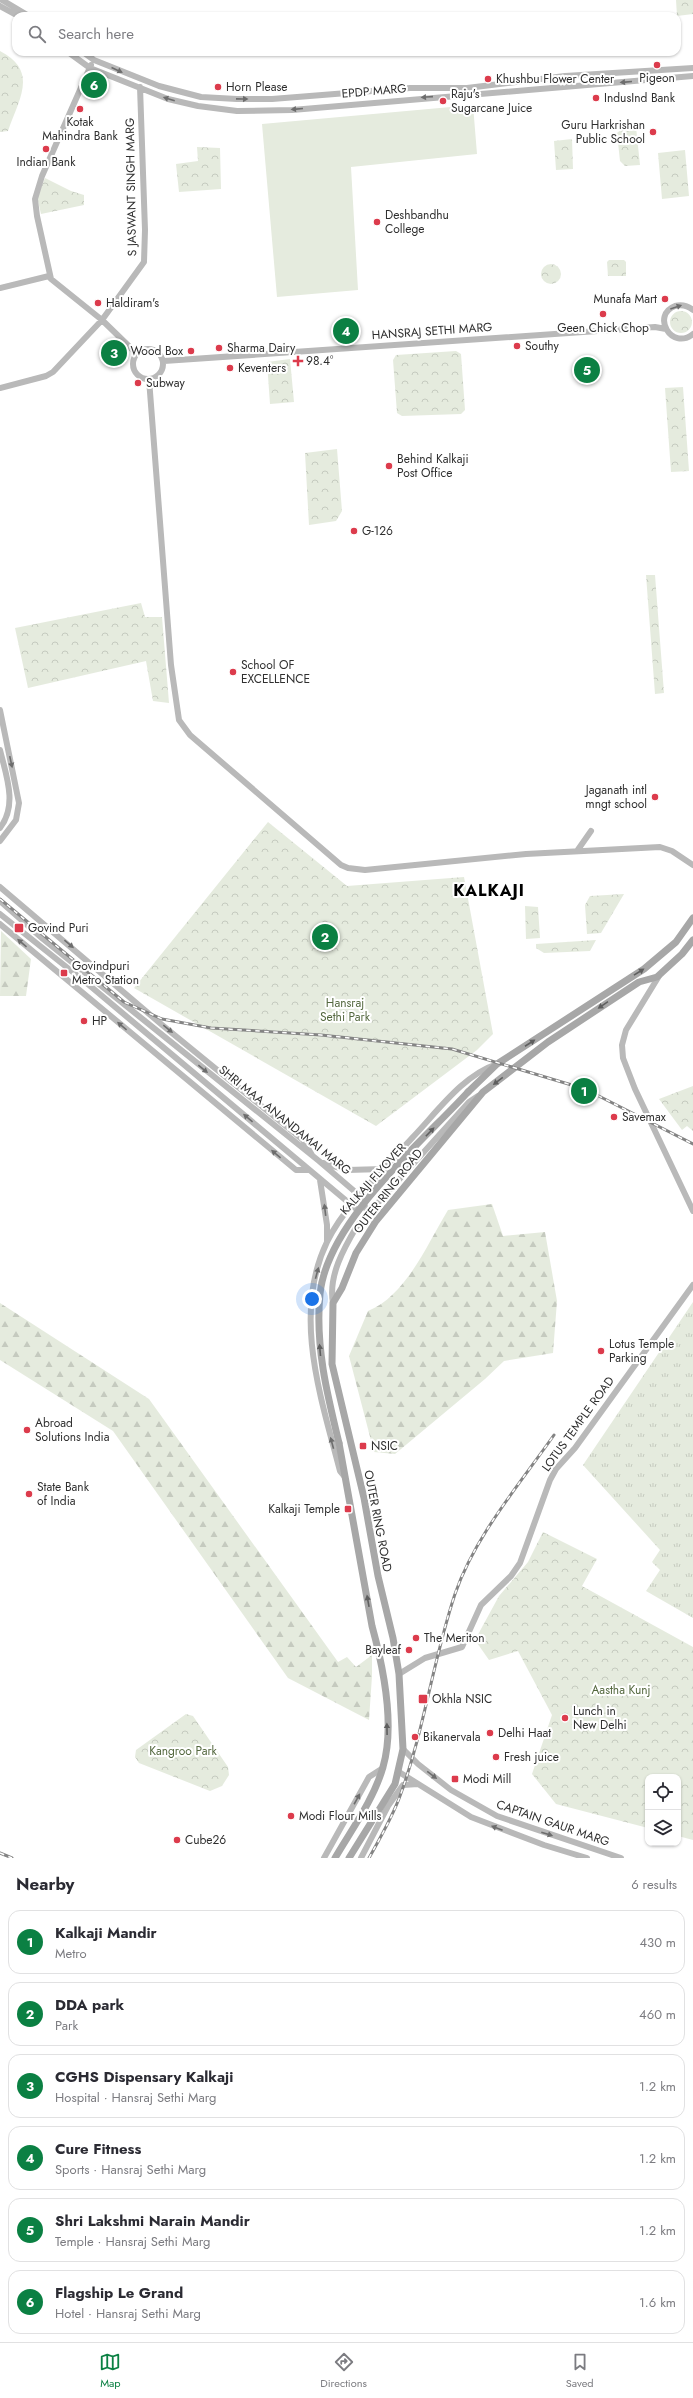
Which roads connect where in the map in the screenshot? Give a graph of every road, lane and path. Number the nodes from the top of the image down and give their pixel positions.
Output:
1 (2, 0) edge
2 (0, 6) edge
3 (22, 12) edge
4 (12, 13) edge
5 (74, 56) edge
6 (88, 56) edge
7 (94, 60) junction
8 (90, 68) junction
9 (693, 68) edge
10 (693, 76) edge
11 (140, 87) junction
12 (49, 276) junction
13 (0, 288) edge
14 (693, 310) edge
15 (102, 320) junction
16 (664, 320) junction
17 (655, 327) junction
18 (666, 330) junction
19 (693, 334) edge
20 (137, 354) junction
21 (164, 361) junction
22 (149, 379) junction
23 (0, 388) edge
24 (0, 710) edge
25 (0, 750) edge
26 (0, 828) edge
27 (591, 831) dead end
28 (0, 841) edge
29 (578, 852) junction
30 (693, 865) edge
31 (0, 887) edge
32 (0, 901) edge
33 (0, 914) edge
34 (693, 918) edge
35 (0, 924) edge
36 (693, 940) edge
37 (659, 975) junction
38 (498, 1064) junction
39 (483, 1092) junction
40 (407, 1144) junction
41 (312, 1156) junction
42 (417, 1160) junction
43 (320, 1162) junction
44 (384, 1169) junction
45 (308, 1170) junction
46 (320, 1180) junction
47 (360, 1196) junction
48 (691, 1201) edge
49 (352, 1206) junction
50 (693, 1211) edge
51 (368, 1213) junction
52 (327, 1241) junction
53 (323, 1251) junction
54 (341, 1258) junction
55 (693, 1285) edge
56 (333, 1303) junction
57 (346, 1478) junction
58 (399, 1674) junction
59 (404, 1749) junction
60 (383, 1768) junction
61 (399, 1772) junction
62 (394, 1784) junction
63 (420, 1784) junction
64 (394, 1797) junction
65 (324, 1858) edge
66 (335, 1858) edge
67 (349, 1858) edge
68 (361, 1858) edge
69 (587, 1858) edge
70 (621, 1858) edge

1 - 3 main road
2 - 4 main road
5 - 8 main road, EPDP MARG
6 - 7 main road, EPDP MARG
7 - 8 main road
7 -> 9 main road, EPDP MARG
8 - 11 main road, EPDP MARG
8 - 12 main road
10 -> 11 main road, EPDP MARG
11 - 15 main road, S JASWANT SINGH MARG
12 - 13 main road
12 - 15 main road
16 -> 14 main road
15 - 20 main road
15 - 23 main road, S JASWANT SINGH MARG
16 - 17 main road
16 - 18 main road
17 - 18 main road
17 - 21 main road, HANSRAJ SETHI MARG
18 - 19 main road
20 - 21 main road
20 - 22 main road
21 - 22 main road
22 - 29 main road
24 -> 28 main road
25 - 26 main road
27 - 29 main road
29 - 30 main road
31 -> 41 main road
32 -> 41 main road, SHRI MAA ANANDAMAI MARG
45 -> 33 main road, SHRI MAA ANANDAMAI MARG
38 -> 34 main road
45 -> 35 main road
36 - 37 main road, OUTER RING ROAD
37 -> 39 main road, OUTER RING ROAD
37 - 48 main road
38 - 40 main road
57 -> 38 main road, KALKAJI FLYOVER, bridge
39 - 42 main road
39 - 56 main road, OUTER RING ROAD
40 - 42 main road
40 - 44 main road
41 - 43 main road, SHRI MAA ANANDAMAI MARG
42 - 51 main road
43 - 44 main road
43 - 47 main road, SHRI MAA ANANDAMAI MARG
44 - 47 main road
45 - 46 main road, SHRI MAA ANANDAMAI MARG
46 - 49 main road, SHRI MAA ANANDAMAI MARG
52 -> 46 main road
47 - 49 main road
47 - 51 main road, SHRI MAA ANANDAMAI MARG
48 - 50 main road
49 - 51 main road, SHRI MAA ANANDAMAI MARG
49 - 52 main road
51 - 54 main road
52 - 53 main road
53 - 54 main road
57 -> 53 main road
54 - 56 main road
55 - 58 main road, LOTUS TEMPLE ROAD
56 - 58 main road, OUTER RING ROAD
60 -> 57 main road, OUTER RING ROAD
58 - 59 main road, OUTER RING ROAD
59 - 61 main road, OUTER RING ROAD
59 -> 70 main road, CAPTAIN GAUR MARG
65 -> 60 main road
60 - 66 main road, OUTER RING ROAD
61 - 62 main road, OUTER RING ROAD
61 - 63 main road, CAPTAIN GAUR MARG
62 - 64 main road
62 - 67 main road
63 - 64 main road
69 -> 63 main road, CAPTAIN GAUR MARG
64 - 68 main road

